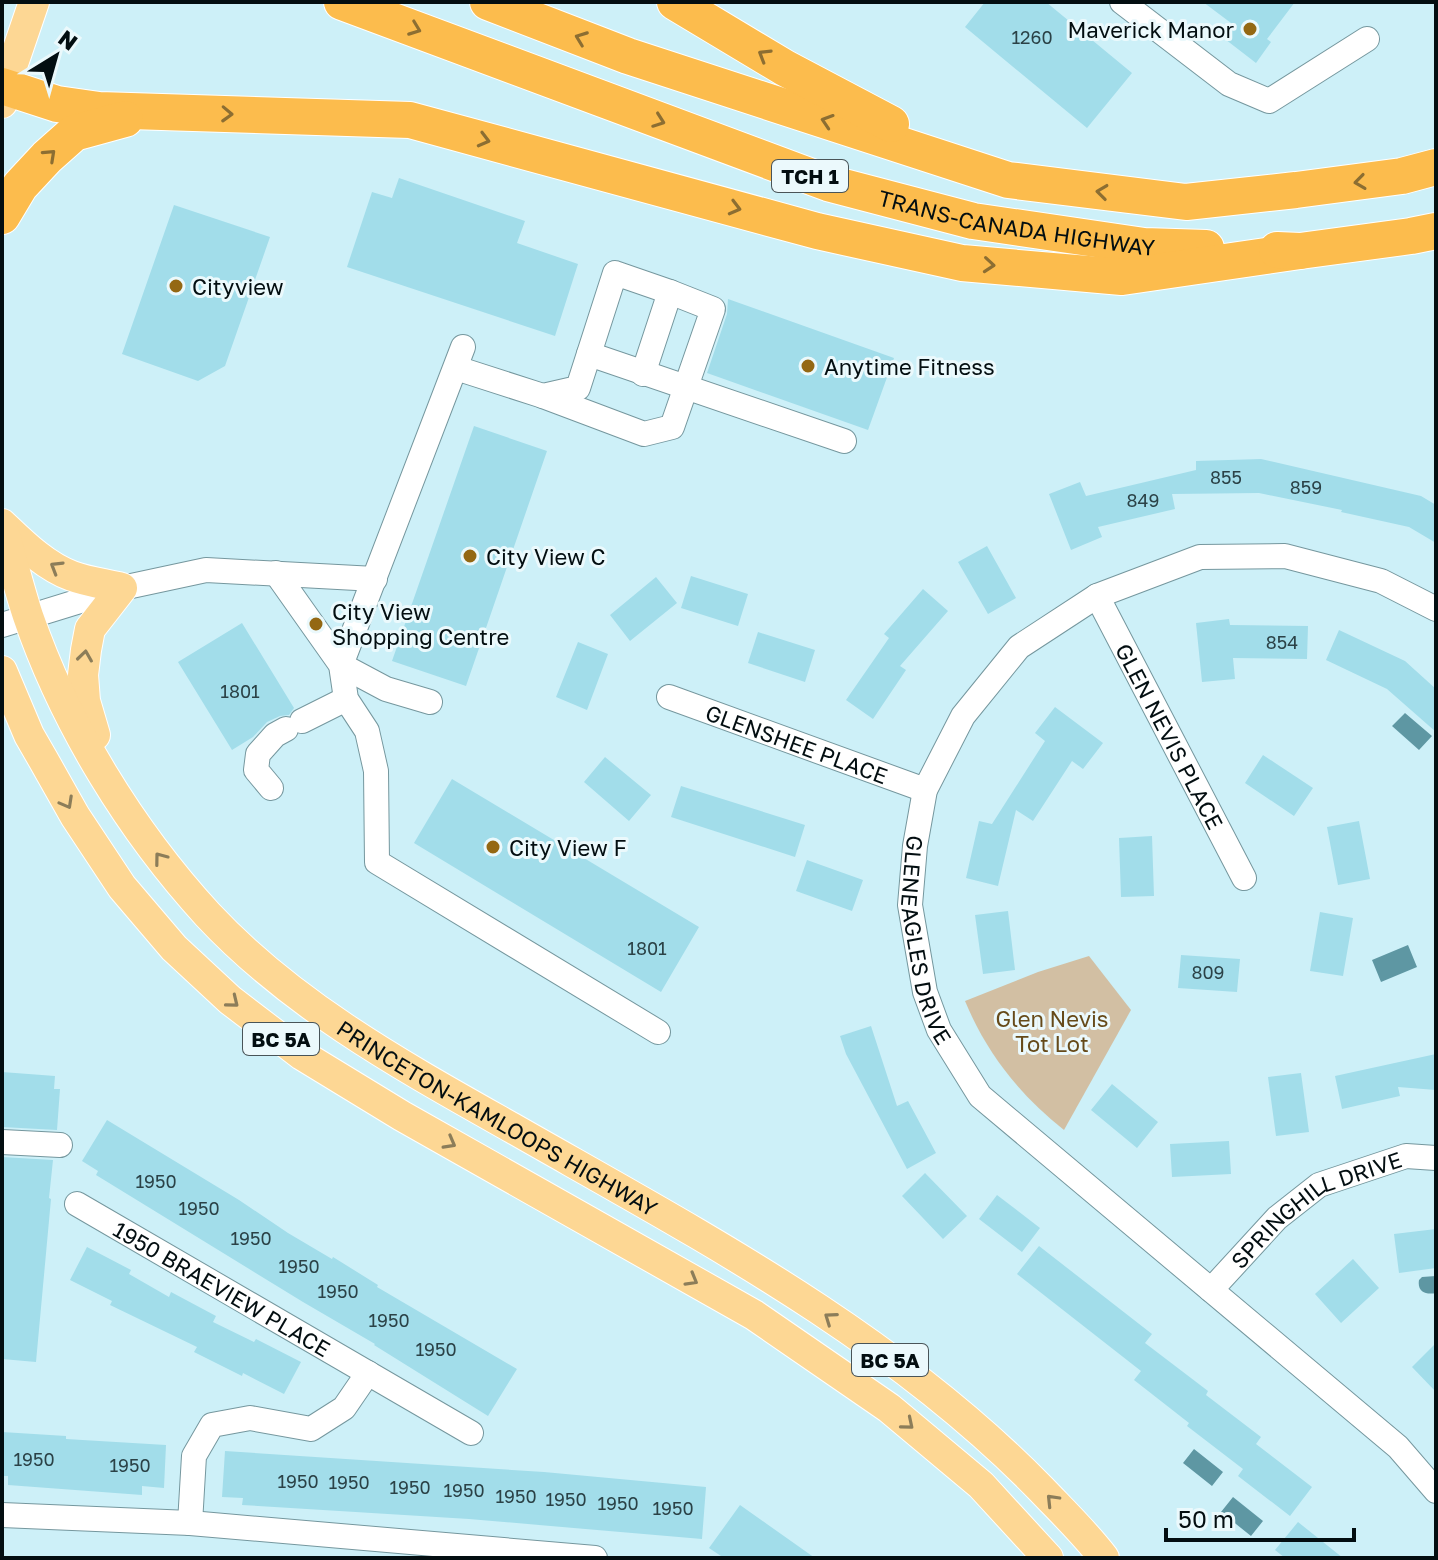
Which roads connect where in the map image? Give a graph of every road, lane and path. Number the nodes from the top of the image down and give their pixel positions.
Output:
1 (34, 2) edge
2 (342, 2) edge
3 (488, 2) edge
4 (675, 2) edge
5 (1122, 2) edge
6 (1367, 39) dead end
7 (3, 92) edge
8 (149, 112) junction
9 (1436, 167) edge
10 (1008, 180) junction
11 (2, 216) edge
12 (1436, 231) edge
13 (1300, 251) junction
14 (670, 292) junction
15 (589, 354) junction
16 (643, 374) junction
17 (686, 388) junction
18 (543, 396) junction
19 (844, 441) dead end
20 (2, 525) edge
21 (276, 573) junction
22 (375, 579) junction
23 (122, 588) junction
24 (1097, 596) junction
25 (1436, 609) edge
26 (15, 621) edge
27 (341, 665) junction
28 (2, 671) edge
29 (669, 697) dead end
30 (346, 699) junction
31 (430, 702) dead end
32 (2, 711) edge
33 (29, 735) junction
34 (111, 786) junction
35 (271, 788) dead end
36 (925, 790) junction
37 (1244, 878) dead end
38 (658, 1032) dead end
39 (2, 1142) edge
40 (60, 1145) dead end
41 (1436, 1158) edge
42 (77, 1204) dead end
43 (1211, 1290) junction
44 (368, 1373) junction
45 (471, 1433) dead end
46 (1436, 1491) edge
47 (2, 1515) edge
48 (190, 1523) junction
49 (595, 1558) edge
50 (1048, 1558) edge
51 (1104, 1558) edge

1 - 7 main road
2 -> 13 highway, TRANS-CANADA HIGHWAY / TCH 1
10 -> 3 highway, TRANS-CANADA HIGHWAY / TCH 1
10 -> 4 highway
5 - 6 street
7 - 8 highway
11 -> 8 highway
8 -> 13 highway
9 -> 10 highway, TRANS-CANADA HIGHWAY / TCH 1
12 - 13 highway, TRANS-CANADA HIGHWAY / TCH 1
14 - 15 street
14 - 16 street
14 - 17 street
15 - 16 street
15 - 18 street
16 - 17 street
17 - 18 street
17 - 19 street
18 - 22 street
23 -> 20 main road
20 - 26 main road, PRINCETON-KAMLOOPS HIGHWAY / BC 5A
21 - 22 street
21 - 23 street
21 - 27 street
22 - 27 street
23 - 26 street
34 -> 23 main road
24 - 25 street, GLENEAGLES DRIVE
24 - 36 street, GLENEAGLES DRIVE
24 - 37 street, GLEN NEVIS PLACE
26 - 34 main road, PRINCETON-KAMLOOPS HIGHWAY / BC 5A
27 - 30 street
27 - 31 street
28 - 33 main road, PRINCETON-KAMLOOPS HIGHWAY / BC 5A
29 - 36 street, GLENSHEE PLACE
30 - 35 street
30 - 38 street
32 - 33 main road
33 -> 50 main road, PRINCETON-KAMLOOPS HIGHWAY / BC 5A
51 -> 34 main road, PRINCETON-KAMLOOPS HIGHWAY / BC 5A
36 - 43 street, GLENEAGLES DRIVE
39 - 40 street
41 - 43 street, SPRINGHILL DRIVE
42 - 44 street, 1950 BRAEVIEW PLACE
43 - 46 street, GLENEAGLES DRIVE
44 - 45 street, 1950 BRAEVIEW PLACE
44 - 48 street
47 - 48 street
48 - 49 street

